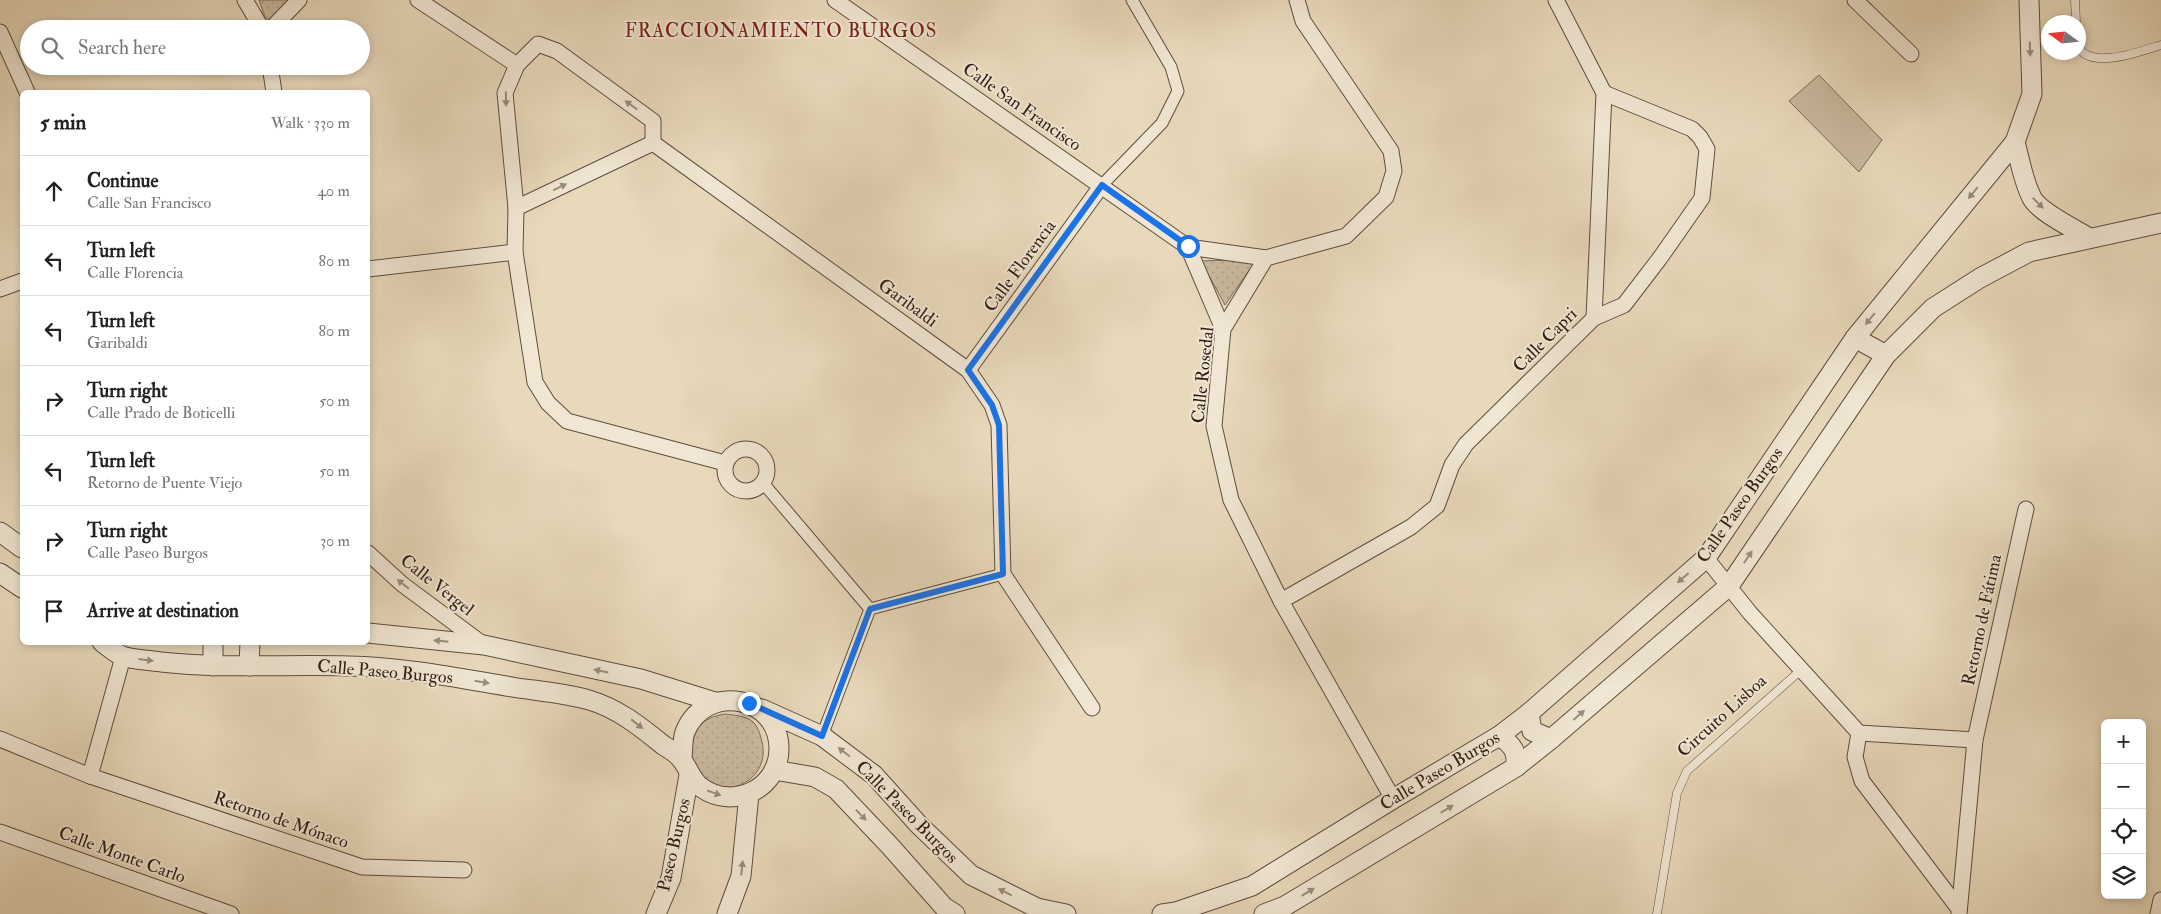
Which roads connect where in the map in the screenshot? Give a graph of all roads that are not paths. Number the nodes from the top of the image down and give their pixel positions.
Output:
1 (245, 0) edge
2 (299, 0) edge
3 (418, 0) edge
4 (835, 0) edge
5 (1132, 0) edge
6 (1297, 0) edge
7 (1556, 0) edge
8 (1856, 0) edge
9 (2029, 0) edge
10 (2075, 0) edge
11 (2076, 15) edge
12 (257, 20) edge
13 (280, 20) edge
14 (1, 36) edge
15 (2161, 45) edge
16 (1911, 54) dead end
17 (2086, 54) edge
18 (517, 65) junction
19 (271, 75) edge
20 (25, 90) edge
21 (274, 90) edge
22 (1604, 93) junction
23 (2014, 142) junction
24 (653, 143) junction
25 (1102, 185) junction
26 (516, 208) junction
27 (2161, 223) edge
28 (2089, 238) junction
29 (1188, 246) junction
30 (515, 252) junction
31 (1266, 258) junction
32 (370, 269) edge
33 (20, 282) edge
34 (0, 289) edge
35 (1594, 318) junction
36 (1223, 329) junction
37 (1855, 338) junction
38 (1886, 355) junction
39 (968, 370) junction
40 (725, 463) junction
41 (763, 483) junction
42 (2026, 509) dead end
43 (0, 532) edge
44 (20, 547) edge
45 (370, 555) edge
46 (1706, 558) junction
47 (0, 573) edge
48 (1003, 574) junction
49 (1729, 586) junction
50 (20, 587) edge
51 (1281, 601) junction
52 (870, 609) junction
53 (370, 634) edge
54 (106, 645) edge
55 (214, 645) edge
56 (250, 645) edge
57 (484, 645) junction
58 (123, 657) junction
59 (213, 666) junction
60 (249, 666) junction
61 (1801, 670) junction
62 (715, 702) junction
63 (749, 703) junction
64 (1092, 708) dead end
65 (1529, 714) junction
66 (1859, 733) junction
67 (822, 736) junction
68 (1500, 736) junction
69 (0, 739) edge
70 (1551, 740) junction
71 (1975, 740) junction
72 (686, 767) junction
73 (1516, 767) junction
74 (774, 770) junction
75 (90, 776) junction
76 (749, 794) junction
77 (1393, 799) junction
78 (0, 832) edge
79 (464, 870) dead end
80 (2161, 900) edge
81 (1959, 912) edge
82 (231, 914) edge
83 (656, 914) edge
84 (727, 914) edge
85 (955, 914) edge
86 (1066, 914) edge
87 (1162, 914) edge
88 (1264, 914) edge
89 (1657, 914) edge
90 (2158, 914) edge

1 - 12 street
2 - 13 street
3 - 18 street
4 - 25 street, Calle San Francisco
5 - 25 street
6 - 31 street
7 - 22 street, Calle Capri
8 - 16 street
9 -> 23 street, Calle Paseo Burgos
10 - 11 lane
14 - 20 street
15 - 17 lane
24 -> 18 street
18 -> 26 street
19 - 21 street
22 - 35 street, Calle Capri
22 - 35 street
23 -> 28 street
23 -> 37 street, Calle Paseo Burgos
26 -> 24 street
24 - 39 street, Garibaldi
25 - 29 street, Calle San Francisco
25 - 39 street, Calle Florencia
26 - 30 street
27 - 28 street, Calle Paseo Burgos
28 - 38 street, Calle Paseo Burgos
29 - 31 street, Calle San Francisco
29 - 36 street
30 - 32 street
30 - 40 street
31 - 36 street, Calle Rosedal
33 - 34 street
35 - 51 street, Calle Capri
36 - 51 street, Calle Rosedal
37 - 38 street
37 - 46 street, Calle Paseo Burgos
49 -> 38 street, Calle Paseo Burgos
39 - 48 street, Garibaldi
40 - 41 street
40 - 41 street
41 - 52 street
42 - 71 street, Retorno de Fátima
43 - 44 street
57 -> 45 street, Calle Vergel
46 - 49 street
46 -> 65 street, Calle Paseo Burgos
47 - 50 street
48 - 52 street
48 - 64 street
49 - 61 street
70 -> 49 street, Calle Paseo Burgos
51 - 77 street, Calle Rosedal
52 - 67 street
57 -> 53 street, Calle Paseo Burgos
54 - 58 street, Calle Paseo Burgos
55 - 59 street
56 - 60 street
62 -> 57 street, Calle Paseo Burgos
58 -> 59 street, Calle Paseo Burgos
58 - 75 street
59 - 60 street, Calle Paseo Burgos
60 -> 72 street, Calle Paseo Burgos
61 - 66 street
61 - 89 lane, Circuito Lisboa
62 - 63 street
62 - 72 street
63 - 67 street, Calle Paseo Burgos
63 - 74 street
65 - 68 street, Calle Paseo Burgos
65 - 70 street
66 - 71 street
66 - 81 street
86 -> 67 street, Calle Paseo Burgos
68 - 73 street
68 - 77 street, Calle Paseo Burgos
69 - 75 street, Retorno de Mónaco
70 - 73 street, Calle Paseo Burgos
71 - 81 street
72 -> 76 street
72 - 83 street, Paseo Burgos
88 -> 73 street, Calle Paseo Burgos
74 - 76 street
74 -> 85 street, Calle Paseo Burgos
75 - 79 street, Retorno de Mónaco
84 -> 76 street
77 - 87 street, Calle Paseo Burgos
78 - 82 street, Calle Monte Carlo
80 - 90 street

